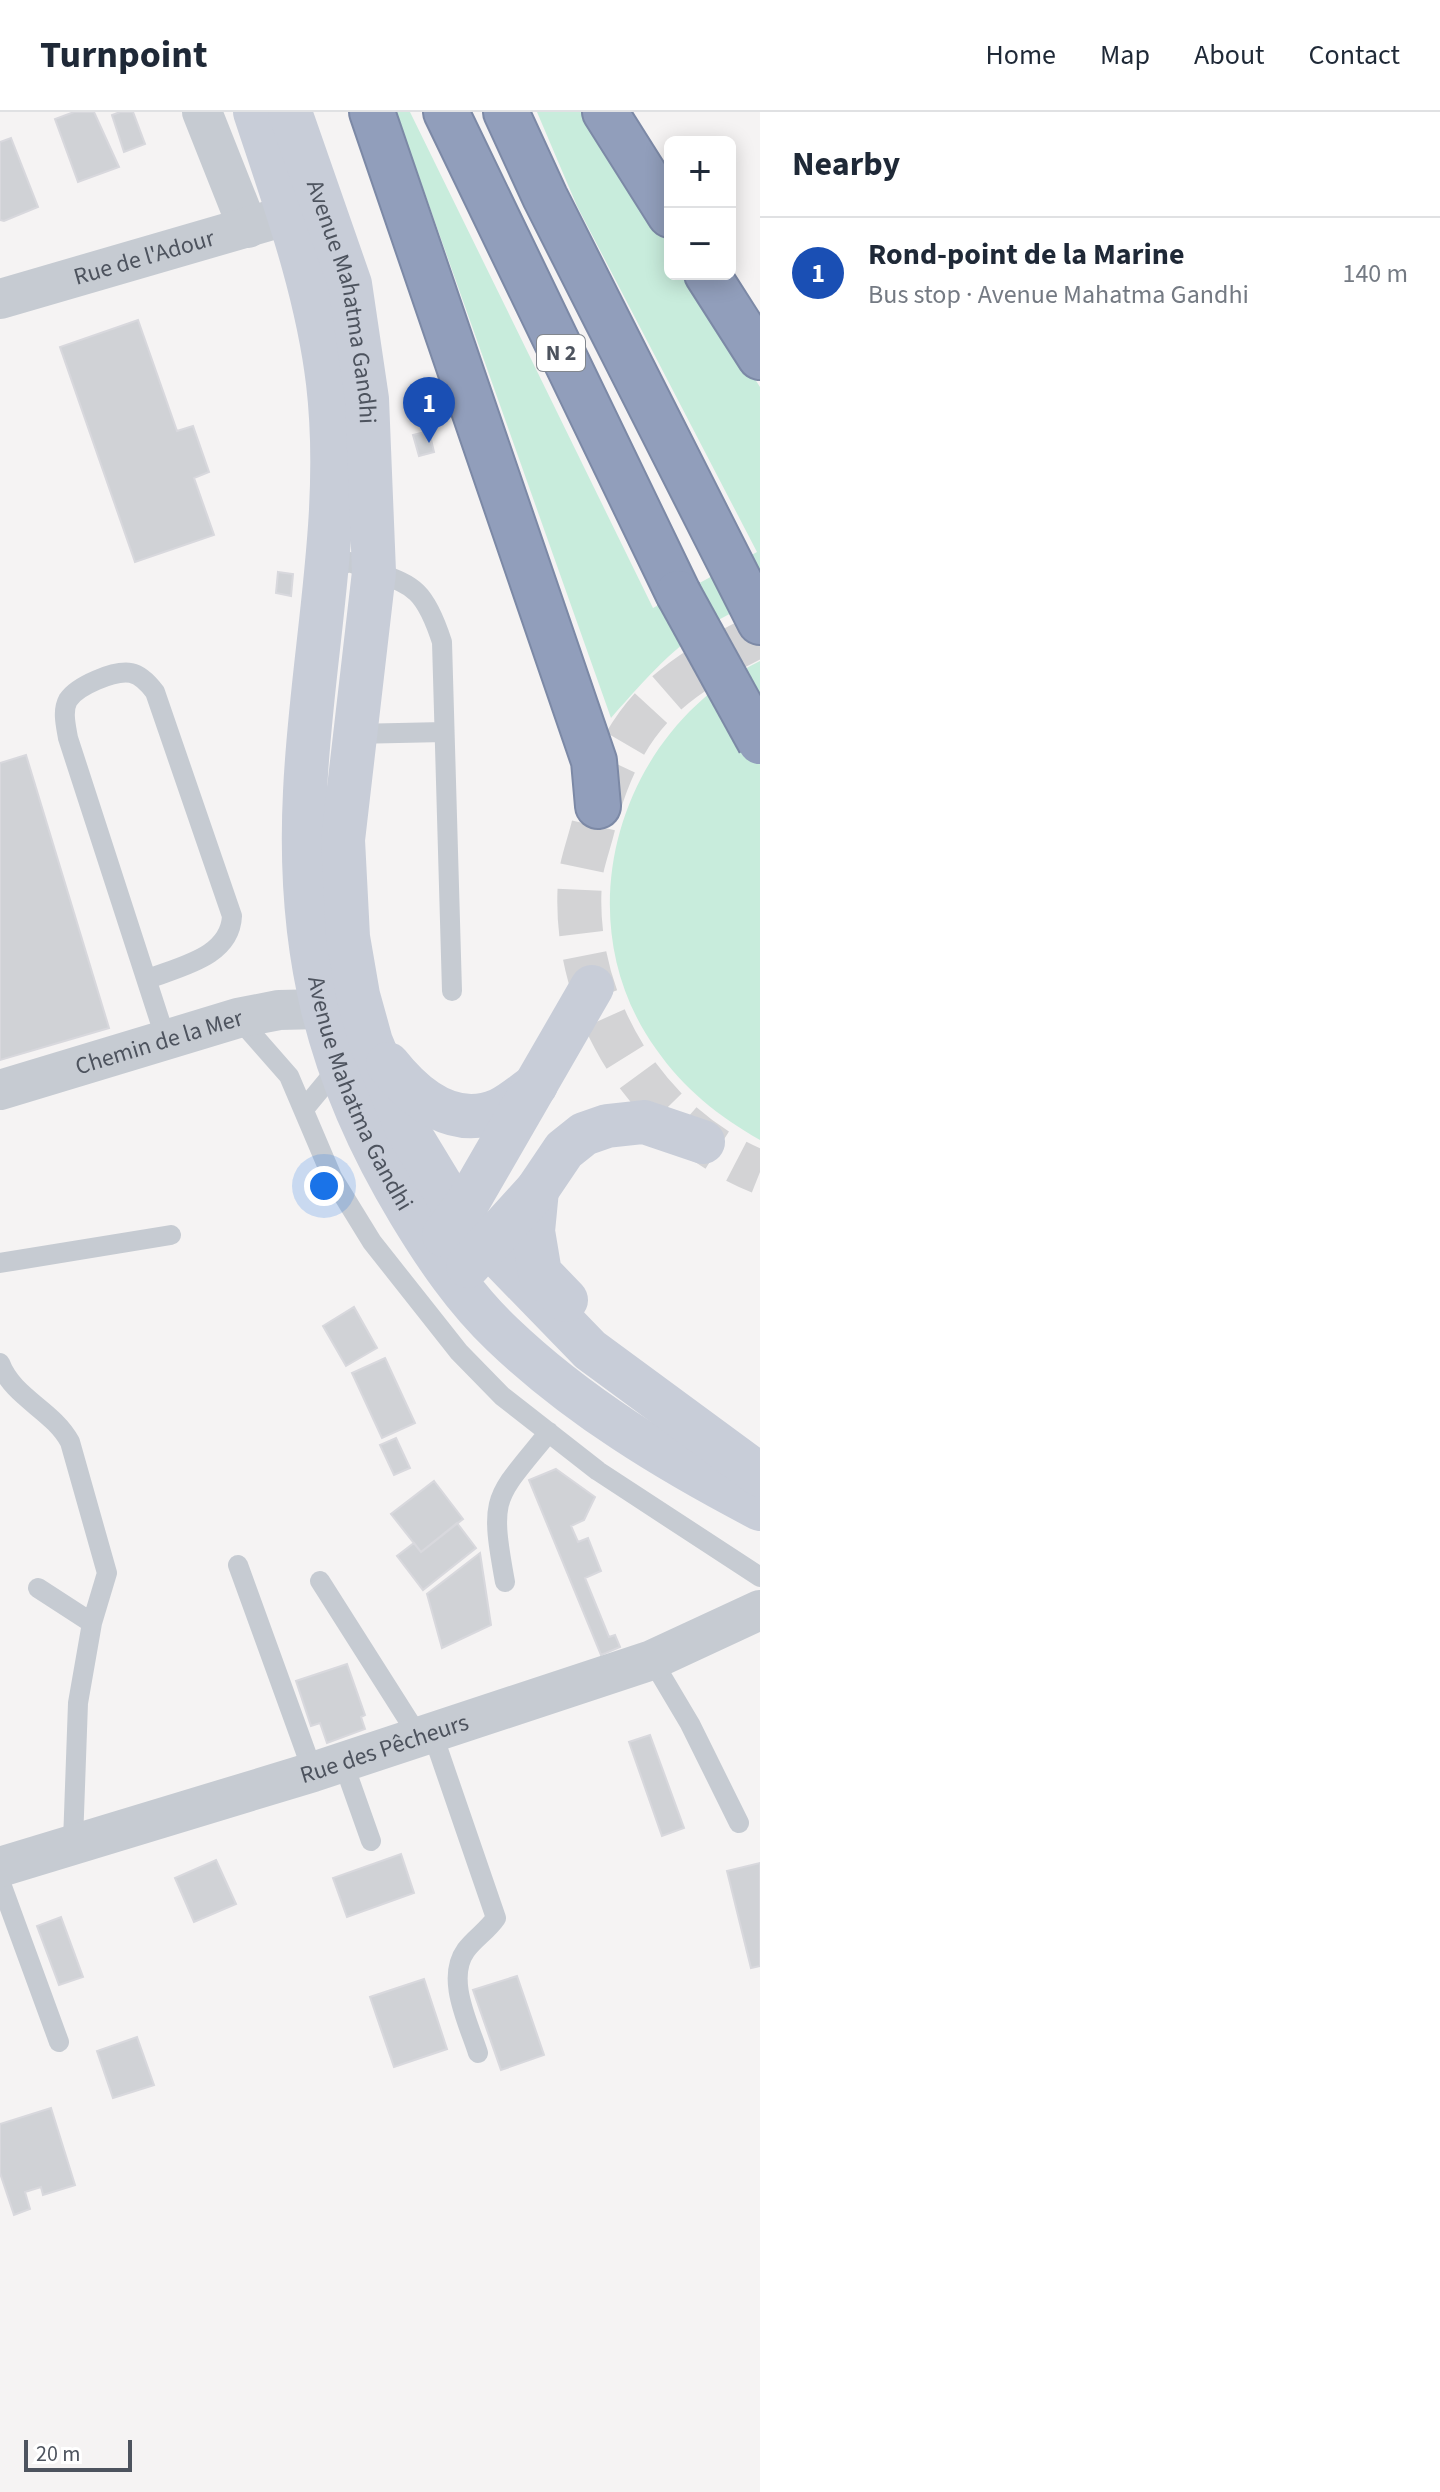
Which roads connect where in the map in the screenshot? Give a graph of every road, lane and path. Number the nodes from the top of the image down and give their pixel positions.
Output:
1 (202, 112) edge
2 (255, 112) edge
3 (290, 112) edge
4 (372, 112) edge
5 (446, 112) edge
6 (506, 112) edge
7 (605, 112) edge
8 (666, 208) edge
9 (289, 215) junction
10 (248, 228) junction
11 (711, 280) edge
12 (0, 299) edge
13 (760, 357) edge
14 (351, 502) junction
15 (350, 568) junction
16 (760, 622) edge
17 (444, 732) junction
18 (353, 734) junction
19 (760, 742) edge
20 (598, 806) dead end
21 (148, 979) junction
22 (592, 987) dead end
23 (452, 991) dead end
24 (321, 1009) junction
25 (238, 1018) junction
26 (167, 1043) junction
27 (354, 1055) junction
28 (538, 1084) junction
29 (0, 1090) edge
30 (304, 1109) junction
31 (401, 1110) junction
32 (703, 1142) dead end
33 (537, 1190) junction
34 (459, 1215) junction
35 (171, 1235) dead end
36 (489, 1246) junction
37 (0, 1263) edge
38 (443, 1264) junction
39 (0, 1363) edge
40 (627, 1379) junction
41 (549, 1432) junction
42 (760, 1475) edge
43 (760, 1509) edge
44 (238, 1565) dead end
45 (760, 1577) edge
46 (320, 1581) dead end
47 (505, 1582) dead end
48 (38, 1588) dead end
49 (760, 1610) edge
50 (92, 1623) junction
51 (652, 1660) junction
52 (425, 1735) junction
53 (328, 1767) junction
54 (739, 1823) dead end
55 (371, 1841) dead end
56 (73, 1842) junction
57 (0, 1867) edge
58 (0, 1881) edge
59 (59, 2042) dead end
60 (478, 2053) dead end

1 - 10 street
2 - 9 main road, Avenue Mahatma Gandhi
3 - 14 main road, Avenue Mahatma Gandhi
4 - 20 highway
5 - 19 highway, N 2, bridge
6 - 16 highway, N 2
7 - 8 highway
9 - 10 street, Rue de l'Adour
9 - 14 main road, Avenue Mahatma Gandhi
10 - 12 street, Rue de l'Adour
11 - 13 highway
14 - 15 main road, Avenue Mahatma Gandhi
15 - 17 lane
15 - 18 main road, Avenue Mahatma Gandhi
15 - 24 main road, Avenue Mahatma Gandhi
17 - 18 lane
17 - 23 lane
18 - 27 main road, Avenue Mahatma Gandhi
21 - 21 lane
21 - 26 lane
22 - 28 main road
24 - 25 street, Chemin de la Mer
24 - 27 main road, Avenue Mahatma Gandhi
24 - 31 main road
25 - 26 street, Chemin de la Mer
25 - 30 lane
26 - 29 street, Chemin de la Mer
27 - 28 main road
27 - 30 lane
27 - 31 main road, Avenue Mahatma Gandhi
27 - 38 main road, Avenue Mahatma Gandhi
28 - 34 main road
30 - 41 lane
31 - 34 main road, Avenue Mahatma Gandhi
32 - 33 main road
33 - 36 main road
33 - 40 main road
34 - 36 main road, Avenue Mahatma Gandhi
34 - 38 main road
35 - 37 lane
36 - 38 main road
36 - 40 main road, Avenue Mahatma Gandhi
38 - 43 main road, Avenue Mahatma Gandhi
39 - 50 lane
40 - 42 main road, Avenue Mahatma Gandhi
41 - 45 lane
41 - 47 lane
44 - 53 lane
46 - 52 lane
48 - 50 lane
49 - 51 street, Rue des Pêcheurs
50 - 56 lane
51 - 52 street, Rue des Pêcheurs
51 - 54 lane
52 - 53 street, Rue des Pêcheurs
52 - 60 lane
53 - 55 lane
53 - 56 street, Rue des Pêcheurs
56 - 57 street, Rue des Pêcheurs
58 - 59 lane

